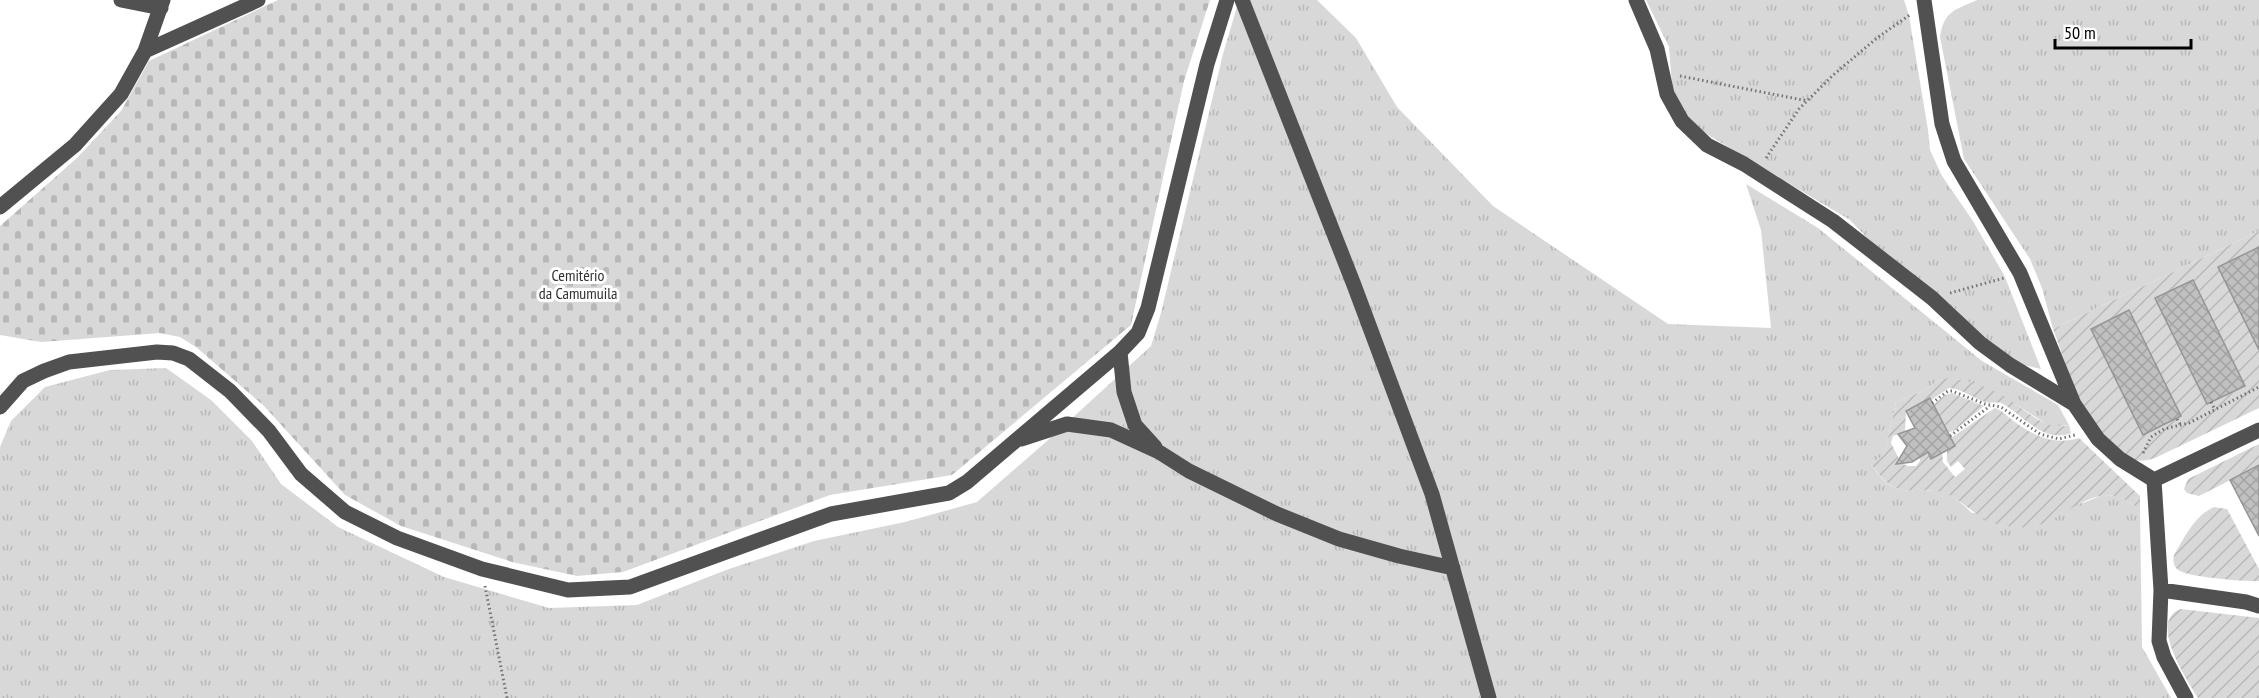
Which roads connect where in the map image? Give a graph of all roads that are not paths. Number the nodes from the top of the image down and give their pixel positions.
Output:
1 (121, 0) edge
2 (258, 0) edge
3 (1227, 0) edge
4 (1242, 0) edge
5 (1636, 0) edge
6 (1926, 1) edge
7 (162, 4) edge
8 (144, 51) junction
9 (0, 207) edge
10 (1120, 352) junction
11 (2074, 404) junction
12 (0, 407) edge
13 (2259, 430) edge
14 (1016, 440) junction
15 (1159, 452) junction
16 (2154, 480) junction
17 (1453, 568) junction
18 (2160, 590) junction
19 (2259, 606) edge
20 (1488, 698) edge
21 (2186, 698) edge

1 - 7 street
2 - 8 street
3 - 10 street
4 - 17 street
5 - 11 street
6 - 11 street
7 - 8 street
8 - 9 street
10 - 14 street
10 - 15 street
11 - 16 street
12 - 14 street
13 - 16 street
14 - 15 street
15 - 17 street
16 - 18 street
17 - 20 street
18 - 19 street
18 - 21 street

